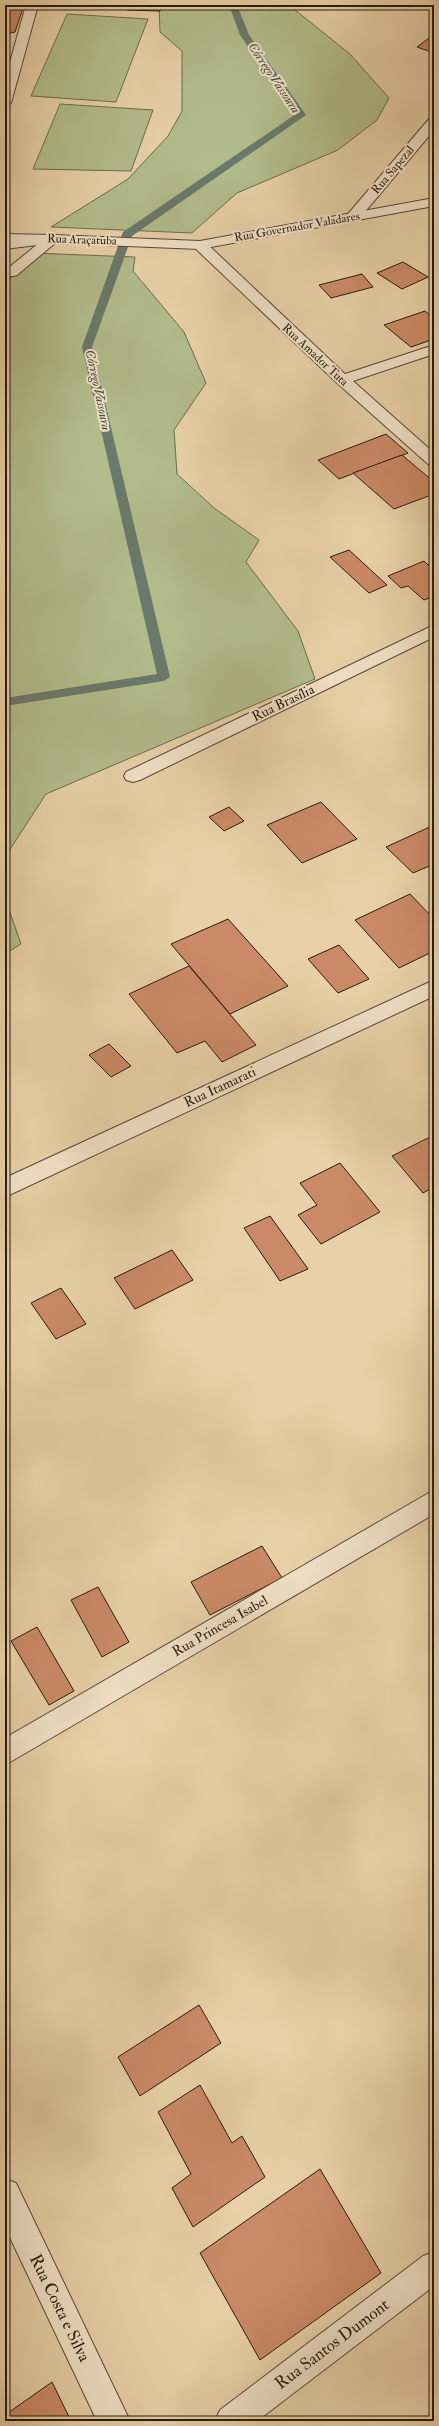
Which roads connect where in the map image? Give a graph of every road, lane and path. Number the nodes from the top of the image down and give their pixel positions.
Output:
1 (32, 5) edge
2 (5, 103) edge
3 (434, 122) edge
4 (434, 202) edge
5 (353, 218) junction
6 (5, 238) edge
7 (53, 239) junction
8 (159, 242) joint
9 (5, 245) edge
10 (200, 245) junction
11 (8, 273) edge
12 (434, 349) edge
13 (342, 380) junction
14 (434, 461) edge
15 (434, 630) edge
16 (133, 776) dead end
17 (434, 987) edge
18 (5, 1188) edge
19 (434, 1501) edge
20 (5, 1752) edge
21 (5, 2194) edge
22 (434, 2267) edge
23 (114, 2421) edge
24 (231, 2421) edge

1 - 2 street
3 - 5 street, Rua Sapezal
4 - 5 street, Rua Governador Valadares
5 - 10 street, Rua Governador Valadares
6 - 7 street, Rua Araçatuba
7 - 8 street, Rua Araçatuba
7 - 9 street
7 - 11 street
8 - 10 street, Rua Governador Valadares
10 - 13 street, Rua Amador Tuta
12 - 13 street
13 - 14 street, Rua Amador Tuta
15 - 16 street, Rua Brasília
17 - 18 street, Rua Itamarati
19 - 20 street, Rua Princesa Isabel
21 - 23 street, Rua Costa e Silva
22 - 24 street, Rua Santos Dumont

